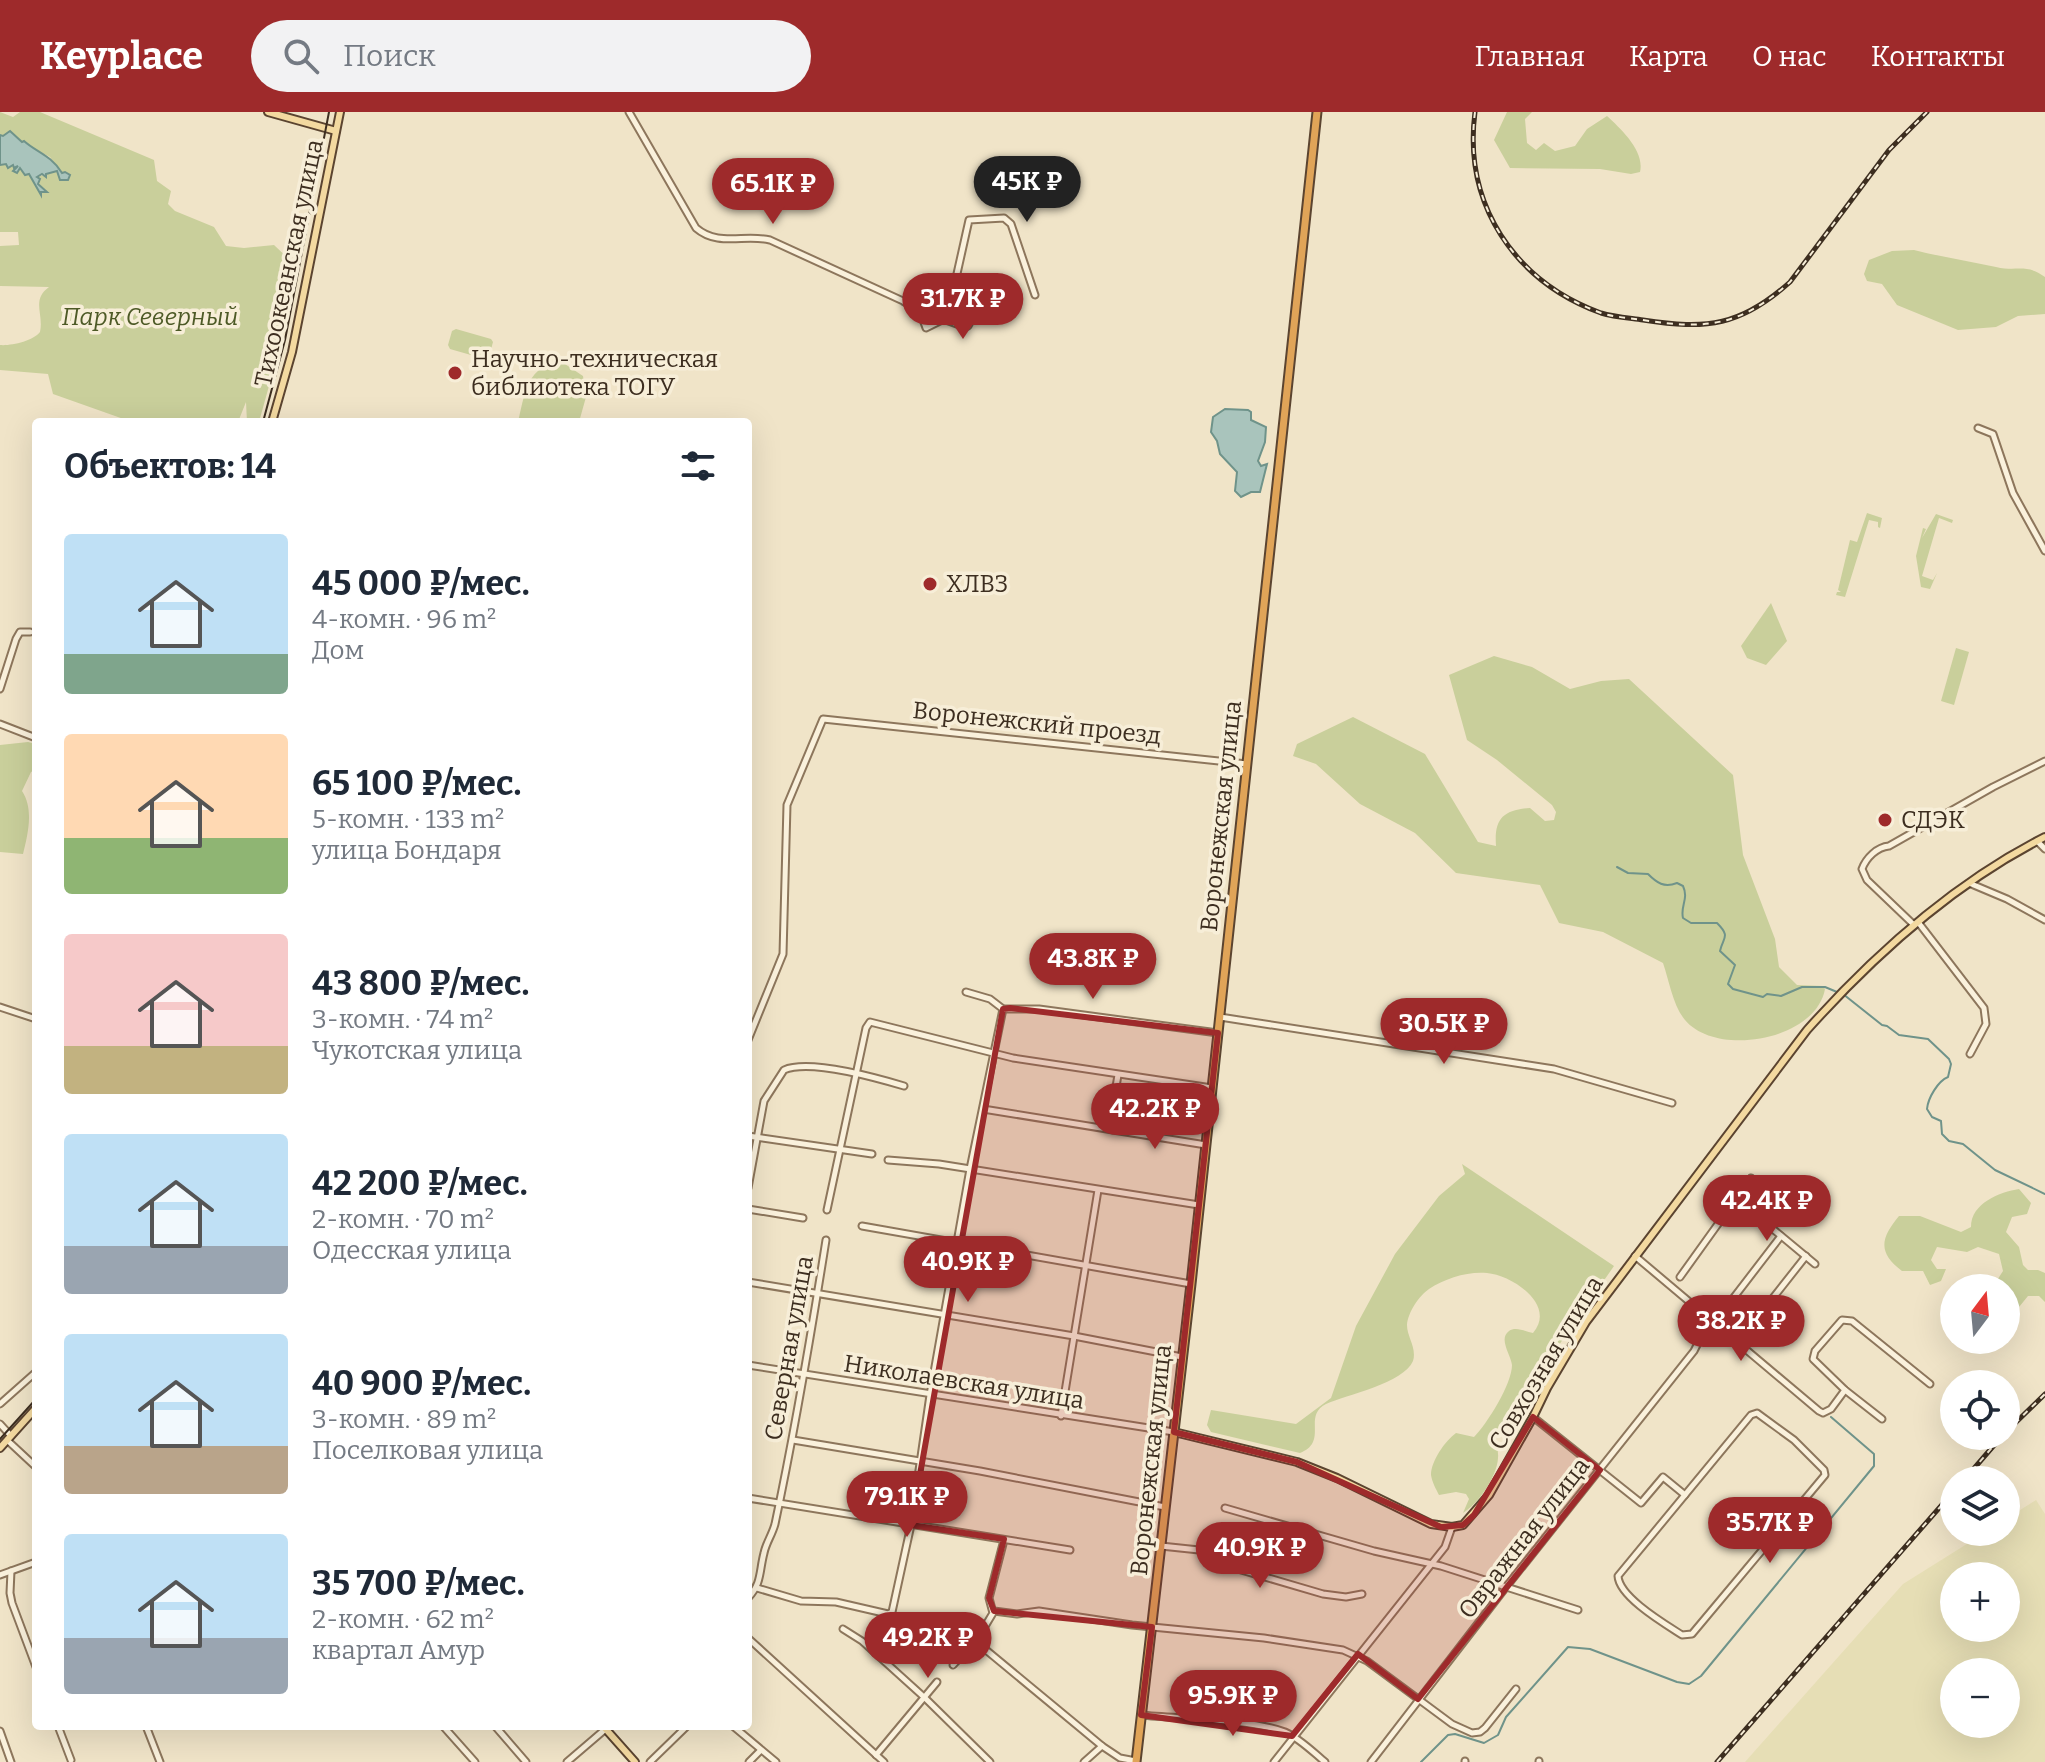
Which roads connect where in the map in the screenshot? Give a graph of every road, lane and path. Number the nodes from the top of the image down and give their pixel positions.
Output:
1 (268, 112) edge
2 (340, 112) edge
3 (629, 112) edge
4 (1317, 112) edge
5 (336, 131) junction
6 (1035, 295) dead end
7 (981, 301) dead end
8 (920, 311) junction
9 (942, 320) junction
10 (273, 418) edge
11 (1978, 428) dead end
12 (2045, 551) edge
13 (30, 632) dead end
14 (0, 689) edge
15 (0, 724) edge
16 (32, 736) edge
17 (2045, 761) edge
18 (1247, 764) junction
19 (2045, 837) edge
20 (2037, 841) junction
21 (2045, 849) edge
22 (1969, 883) junction
23 (2045, 920) edge
24 (1916, 923) junction
25 (966, 992) dead end
26 (0, 1007) edge
27 (1003, 1009) junction
28 (1219, 1017) junction
29 (32, 1018) edge
30 (752, 1030) edge
31 (1218, 1033) junction
32 (992, 1053) junction
33 (1970, 1054) dead end
34 (855, 1073) junction
35 (1118, 1075) junction
36 (904, 1086) dead end
37 (1212, 1088) junction
38 (1672, 1103) dead end
39 (983, 1109) junction
40 (1109, 1128) junction
41 (752, 1137) edge
42 (756, 1138) junction
43 (1206, 1145) junction
44 (839, 1150) junction
45 (872, 1154) dead end
46 (888, 1160) dead end
47 (752, 1163) edge
48 (970, 1169) junction
49 (1751, 1178) dead end
50 (1098, 1190) junction
51 (1738, 1200) junction
52 (1199, 1205) junction
53 (752, 1210) edge
54 (827, 1210) dead end
55 (803, 1218) dead end
56 (862, 1226) dead end
57 (1781, 1236) junction
58 (826, 1240) dead end
59 (958, 1243) junction
60 (1634, 1255) junction
61 (1806, 1256) junction
62 (1815, 1264) dead end
63 (1086, 1265) junction
64 (1680, 1277) dead end
65 (752, 1283) edge
66 (1191, 1284) junction
67 (818, 1294) junction
68 (946, 1315) junction
69 (1715, 1322) junction
70 (1747, 1331) dead end
71 (1702, 1335) dead end
72 (1074, 1336) junction
73 (1182, 1357) junction
74 (752, 1367) edge
75 (804, 1374) junction
76 (32, 1376) edge
77 (1930, 1384) dead end
78 (1845, 1390) junction
79 (930, 1395) junction
80 (0, 1404) edge
81 (32, 1412) edge
82 (1061, 1416) junction
83 (1533, 1417) junction
84 (1882, 1419) dead end
85 (0, 1424) edge
86 (1174, 1432) junction
87 (9, 1438) junction
88 (793, 1440) junction
89 (0, 1448) edge
90 (921, 1462) junction
91 (32, 1463) edge
92 (1600, 1470) junction
93 (1685, 1495) junction
94 (752, 1499) edge
95 (778, 1503) junction
96 (1165, 1507) junction
97 (1225, 1508) dead end
98 (911, 1525) junction
99 (1452, 1527) junction
100 (1004, 1539) junction
101 (1161, 1546) junction
102 (1070, 1550) dead end
103 (32, 1563) edge
104 (1431, 1563) junction
105 (11, 1571) junction
106 (0, 1575) edge
107 (1506, 1587) junction
108 (757, 1588) junction
109 (752, 1594) edge
110 (1362, 1594) dead end
111 (1578, 1610) dead end
112 (994, 1611) junction
113 (951, 1621) dead end
114 (1152, 1627) junction
115 (843, 1629) dead end
116 (975, 1641) junction
117 (752, 1642) edge
118 (1357, 1655) junction
119 (32, 1656) edge
120 (953, 1665) dead end
121 (937, 1682) dead end
122 (1516, 1689) dead end
123 (925, 1698) junction
124 (1418, 1699) junction
125 (1141, 1715) junction
126 (60, 1730) edge
127 (148, 1730) edge
128 (447, 1730) edge
129 (498, 1730) edge
130 (603, 1730) edge
131 (608, 1730) edge
132 (683, 1730) edge
133 (738, 1730) edge
134 (0, 1731) edge
135 (1292, 1736) junction
136 (1102, 1746) junction
137 (761, 1750) junction
138 (876, 1755) junction
139 (71, 1760) dead end
140 (11, 1762) edge
141 (160, 1762) edge
142 (475, 1762) edge
143 (526, 1762) edge
144 (567, 1762) edge
145 (635, 1762) edge
146 (650, 1762) edge
147 (749, 1762) edge
148 (776, 1762) edge
149 (884, 1762) edge
150 (990, 1762) edge
151 (1084, 1762) edge
152 (1136, 1762) edge
153 (1274, 1762) edge
154 (1325, 1762) edge
155 (1371, 1762) edge

1 - 5 main road
2 - 5 main road, Тихоокеанская улица
3 - 8 street
4 - 18 highway, Воронежская улица
5 - 10 main road, Тихоокеанская улица
6 - 9 street
7 - 9 street
8 - 9 street
8 - 9 street
11 - 12 street
13 - 14 street
15 - 16 street
17 - 24 street
18 - 28 highway, Воронежская улица
18 - 30 street, Воронежский проезд
19 - 20 main road, Совхозная улица
20 - 21 street
20 - 22 main road, Совхозная улица
22 - 23 street
22 - 24 main road, Совхозная улица
24 - 33 street
24 - 60 main road, Совхозная улица
25 - 27 street
26 - 29 street
27 - 31 street
27 - 32 street
28 - 31 highway, Воронежская улица
28 - 38 street
31 - 37 highway, Воронежская улица
32 - 34 street
32 - 35 street
32 - 39 street
34 - 36 street
34 - 42 street
34 - 44 street
35 - 37 street
35 - 40 street
37 - 43 highway, Воронежская улица
39 - 40 street
39 - 48 street
40 - 43 street
41 - 42 street
42 - 44 street
42 - 47 street
43 - 52 highway, Воронежская улица
44 - 45 street
44 - 54 street
46 - 48 street
48 - 50 street
48 - 59 street
49 - 51 street
50 - 52 street
50 - 63 street
51 - 57 street
51 - 64 street
52 - 66 highway, Воронежская улица
53 - 55 street
56 - 59 street
57 - 61 street
57 - 69 street
58 - 67 street, Северная улица
59 - 63 street
59 - 68 street
60 - 69 street
60 - 83 main road, Совхозная улица
61 - 62 street
61 - 70 street
63 - 66 street
63 - 72 street
65 - 67 street
66 - 73 highway, Воронежская улица
67 - 68 street
67 - 75 street, Северная улица
68 - 72 street
68 - 79 street
69 - 78 street
71 - 92 street, Овражная улица
72 - 73 street
72 - 82 street
73 - 86 highway, Воронежская улица
74 - 75 street, Николаевская улица
75 - 79 street, Николаевская улица
75 - 88 street, Северная улица
76 - 80 street
77 - 78 street
78 - 84 street
79 - 82 street, Николаевская улица
79 - 90 street
81 - 87 main road
82 - 86 street, Николаевская улица
83 - 92 street
83 - 99 main road, Совхозная улица
85 - 87 street
86 - 96 highway, Воронежская улица
86 - 99 main road
87 - 89 main road
87 - 91 street
88 - 90 street
88 - 95 street, Северная улица
90 - 96 street
90 - 98 street
92 - 93 street
92 - 107 street, Овражная улица
93 - 93 street
94 - 95 street
95 - 98 street
95 - 108 street, Северная улица
96 - 101 highway, Воронежская улица
97 - 104 street
98 - 100 street
98 - 108 street
99 - 104 street, Совхозная улица
100 - 102 street
100 - 112 street
101 - 110 street
101 - 114 highway, Воронежская улица
103 - 105 street
104 - 107 street
104 - 118 street, Совхозная улица
105 - 106 street
105 - 119 street
107 - 111 street
107 - 124 street, Овражная улица
108 - 109 street
112 - 114 street
112 - 116 street
113 - 116 street
114 - 118 street
114 - 125 highway, Воронежская улица
115 - 123 street
116 - 120 street
116 - 136 street
117 - 138 street
118 - 124 street
118 - 135 street, Совхозная улица
121 - 123 street
122 - 124 street
123 - 138 street
123 - 150 street
124 - 155 street, Овражная улица
125 - 135 street
125 - 152 highway, Воронежская улица
126 - 139 street
127 - 141 street
128 - 142 street
129 - 143 street
130 - 144 street
131 - 145 main road
132 - 146 street
133 - 137 street
134 - 140 street
135 - 153 street, Совхозная улица
135 - 154 street
136 - 151 street
136 - 152 street
137 - 147 street
137 - 148 street
138 - 149 street

